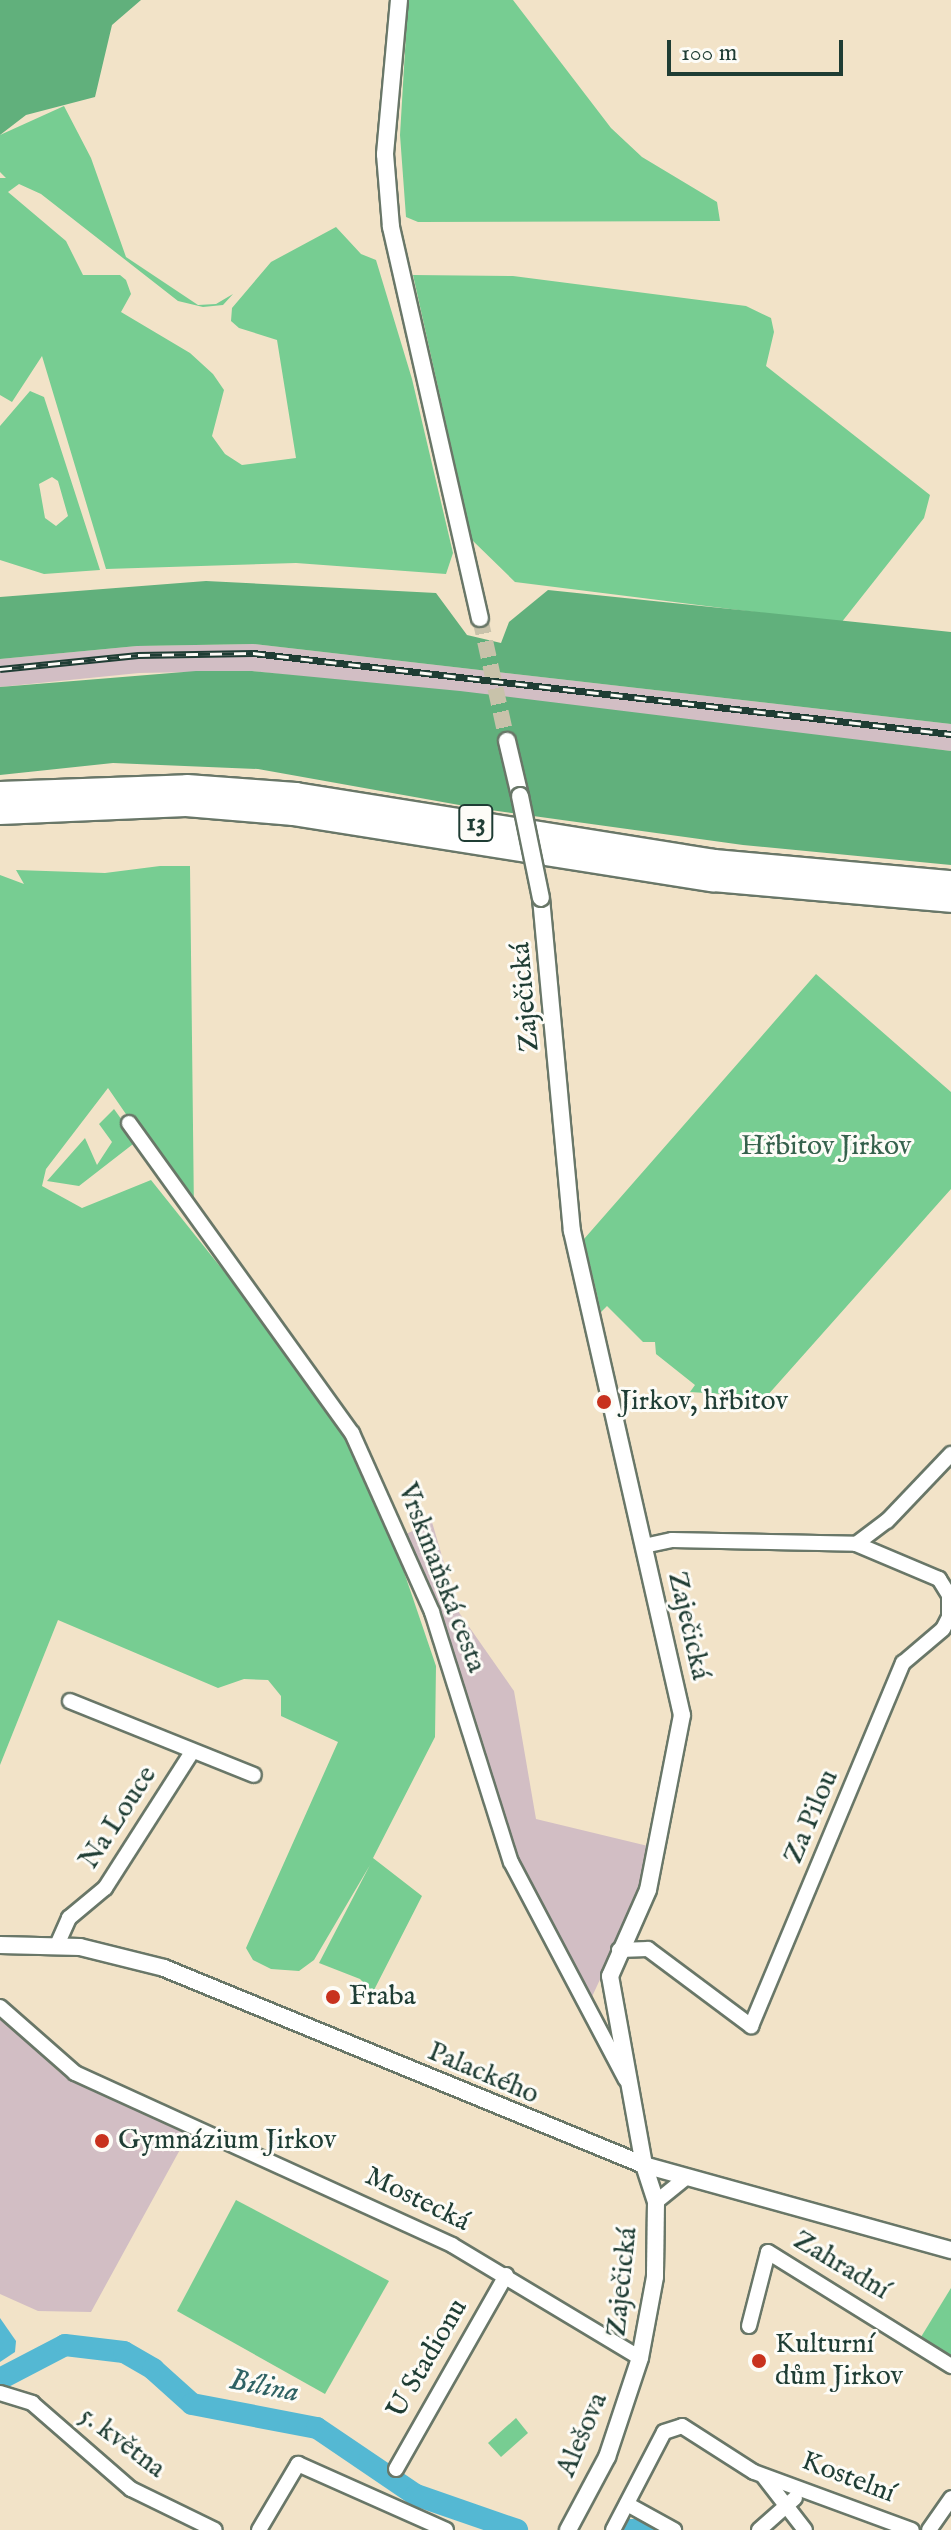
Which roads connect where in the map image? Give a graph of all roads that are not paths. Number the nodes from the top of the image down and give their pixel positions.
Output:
1 (399, 0) edge
2 (480, 618) tunnel mouth
3 (507, 741) tunnel mouth
4 (0, 793) edge
5 (0, 813) edge
6 (951, 882) edge
7 (951, 901) edge
8 (129, 1123) dead end
9 (951, 1454) edge
10 (856, 1544) junction
11 (644, 1546) junction
12 (70, 1701) dead end
13 (192, 1752) junction
14 (254, 1775) dead end
15 (0, 1945) edge
16 (57, 1945) junction
17 (619, 1950) junction
18 (0, 2007) edge
19 (632, 2091) junction
20 (644, 2165) junction
21 (687, 2177) junction
22 (656, 2202) junction
23 (951, 2250) edge
24 (506, 2275) junction
25 (749, 2326) dead end
26 (640, 2358) junction
27 (951, 2366) edge
28 (0, 2393) edge
29 (396, 2469) dead end
30 (764, 2477) junction
31 (808, 2489) junction
32 (951, 2498) edge
33 (627, 2504) junction
34 (789, 2505) junction
35 (615, 2526) edge
36 (570, 2527) edge
37 (215, 2530) edge
38 (259, 2530) edge
39 (446, 2530) edge
40 (674, 2530) edge
41 (759, 2530) edge
42 (805, 2530) edge
43 (912, 2530) edge
44 (929, 2530) edge

1 - 2 street
3 - 11 street, Zaječická, bridge
4 - 6 highway, 13
5 - 7 highway, 13
8 - 19 street, Vrskmaňská cesta
9 - 10 street
10 - 11 street
10 - 17 street, Za Pilou
11 - 17 street, Zaječická
12 - 13 street, Na Louce
13 - 14 street, Na Louce
13 - 16 street, Na Louce
15 - 16 street, Palackého
16 - 20 street, Palackého
17 - 19 street, Zaječická
18 - 24 street, Mostecká
19 - 20 street, Zaječická
20 - 21 street, Palackého
20 - 22 street, Zaječická
21 - 22 street
21 - 23 street, Palackého
22 - 26 street, Zaječická
24 - 26 street, Mostecká
24 - 29 street, U Stadionu
25 - 27 street, Zahradní
26 - 36 street, Alešova
28 - 37 street, 5. května
30 - 31 street, Kostelní
30 - 33 street, Kostelní
30 - 34 street, Kostelní
31 - 34 street
31 - 43 street, Kostelní
32 - 44 street
33 - 35 street
33 - 40 street
34 - 41 street
34 - 42 street, Kostelní
38 - 39 street

